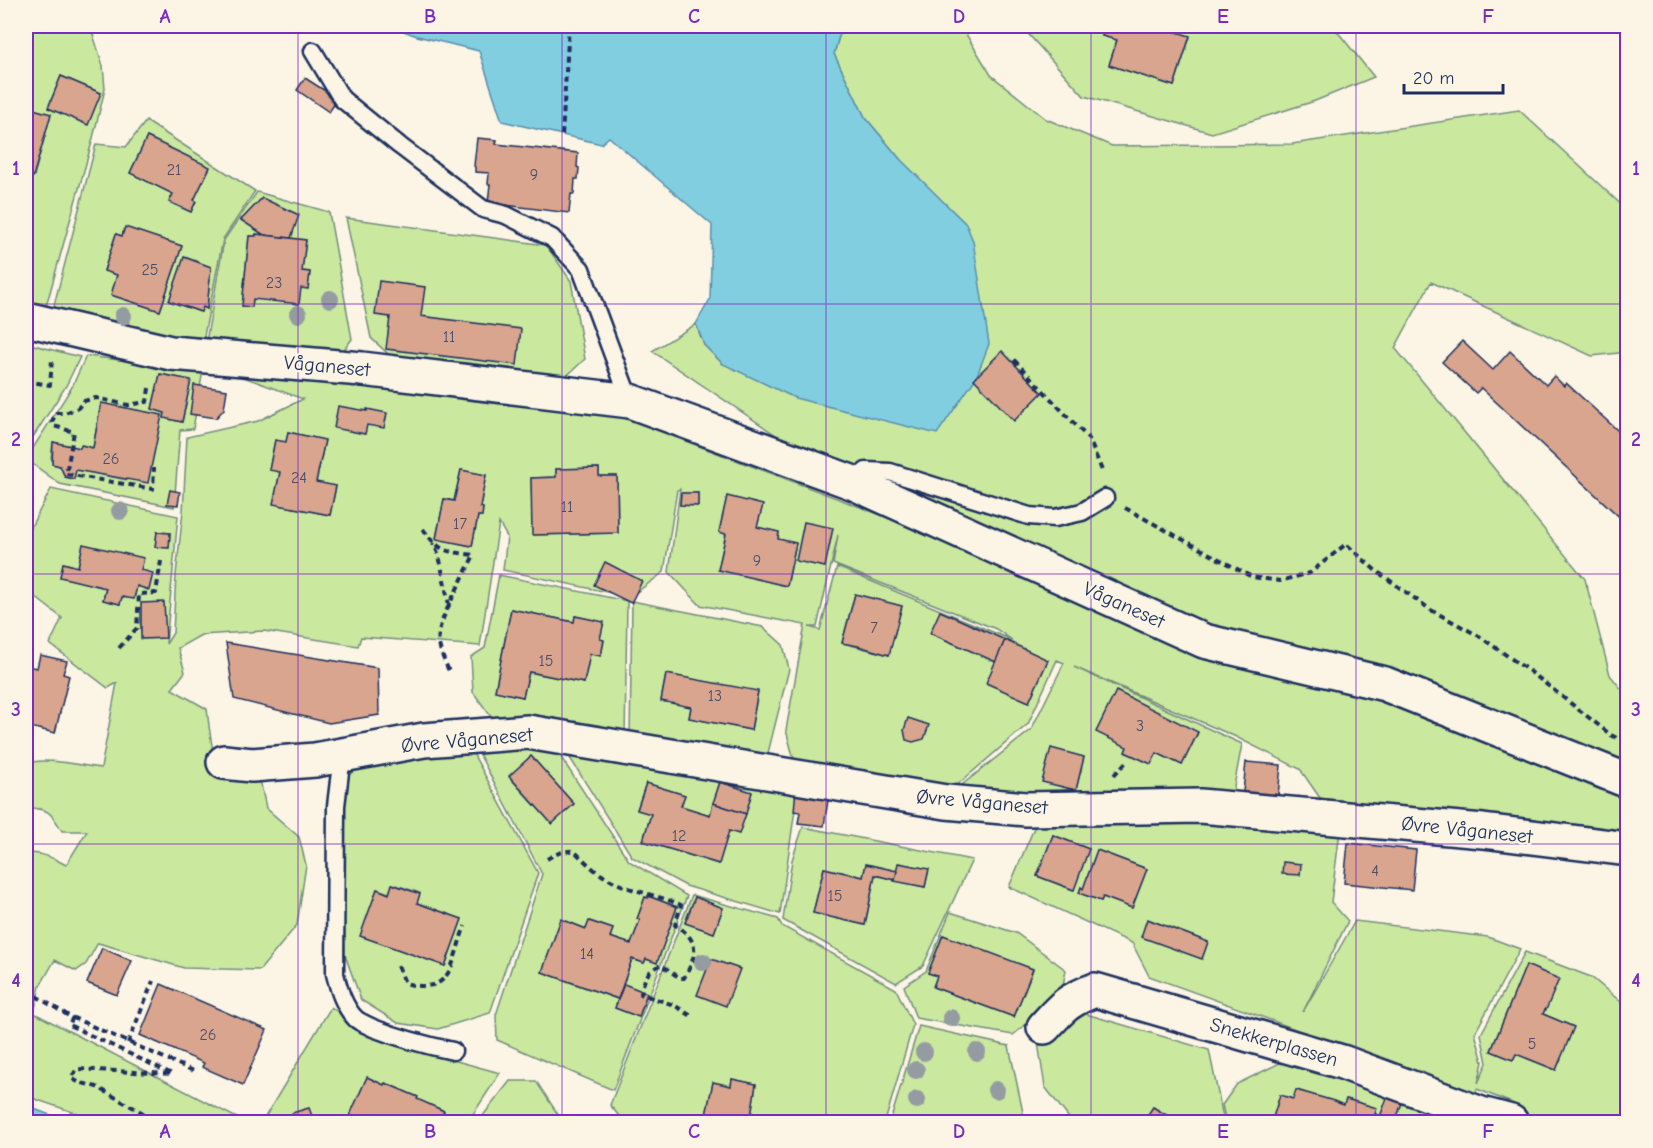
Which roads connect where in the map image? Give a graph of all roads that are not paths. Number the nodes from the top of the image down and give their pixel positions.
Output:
1 (314, 51) dead end
2 (26, 319) edge
3 (630, 401) junction
4 (854, 483) junction
5 (1105, 498) road end
6 (342, 756) junction
7 (224, 762) dead end
8 (1628, 781) edge
9 (1628, 849) edge
10 (1044, 1027) dead end
11 (453, 1051) dead end
12 (1511, 1122) edge

1 - 3 lane
2 - 3 street, Våganeset
3 - 4 street, Våganeset
4 - 5 lane
4 - 8 street, Våganeset
6 - 7 street, Øvre Våganeset
6 - 9 street, Øvre Våganeset
6 - 11 lane
10 - 12 street, Snekkerplassen

